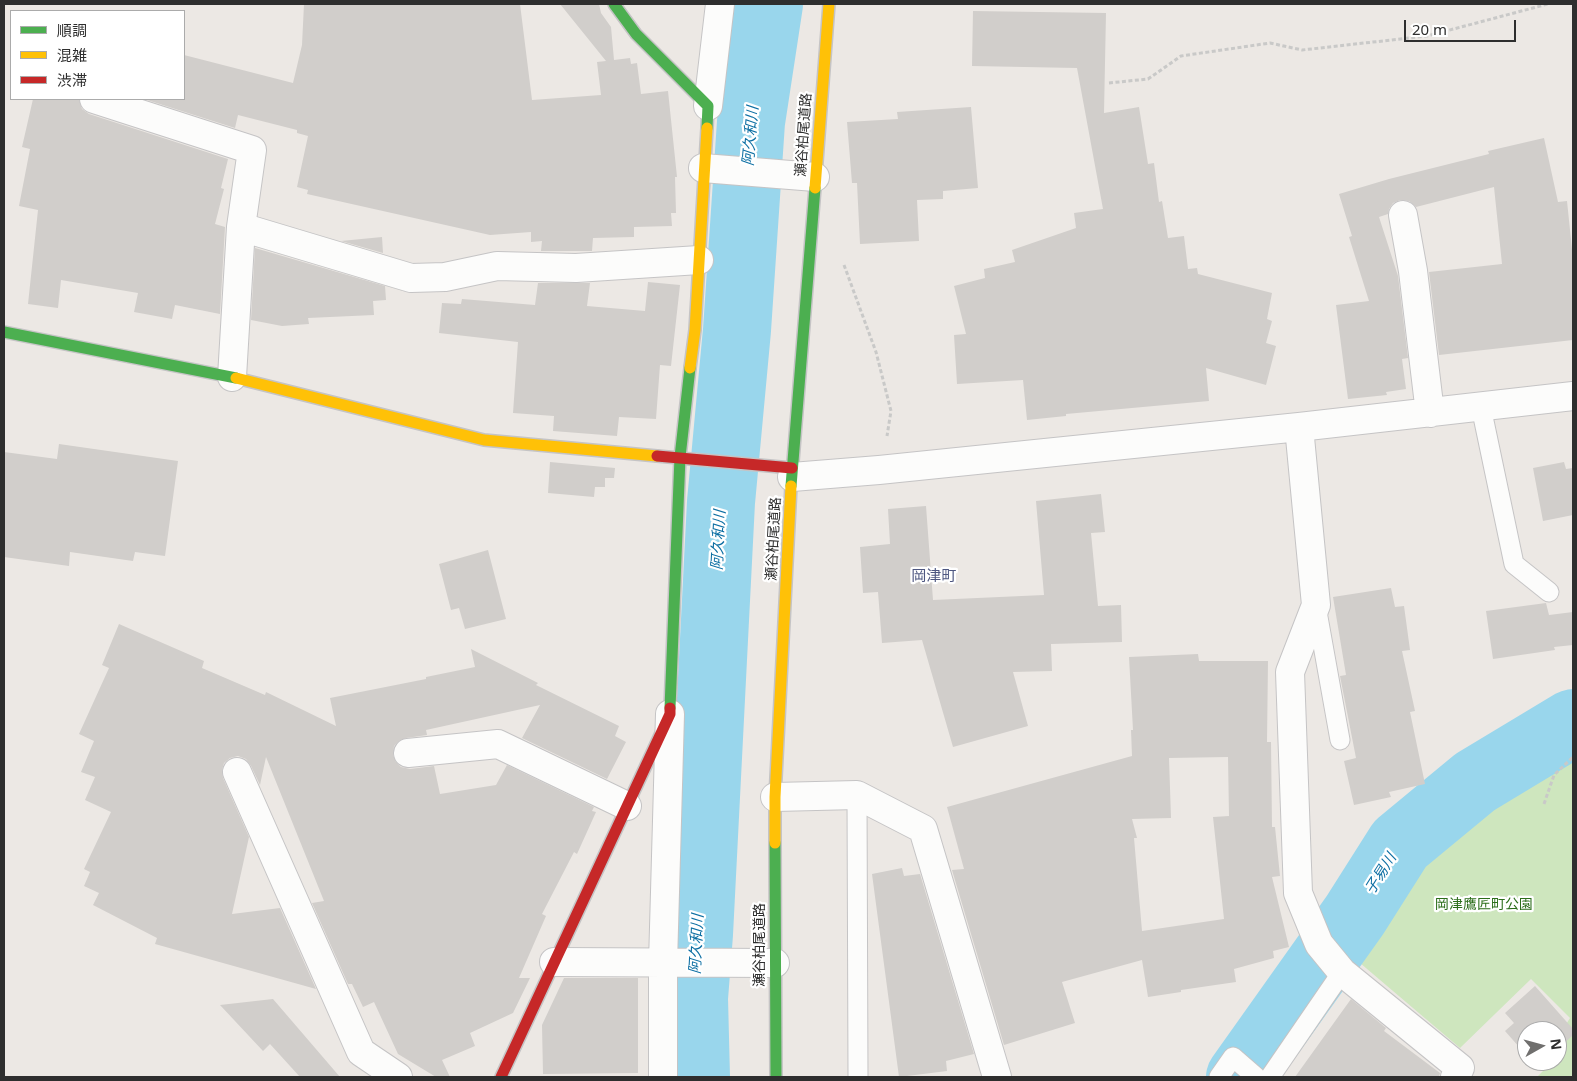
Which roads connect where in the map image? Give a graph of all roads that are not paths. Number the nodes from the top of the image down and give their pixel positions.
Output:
1 (614, 4) edge
2 (720, 4) edge
3 (829, 4) edge
4 (94, 100) edge
5 (708, 106) junction
6 (703, 168) junction
7 (815, 177) junction
8 (1403, 215) dead end
9 (241, 227) junction
10 (699, 260) junction
11 (4, 332) edge
12 (232, 377) junction
13 (1573, 396) edge
14 (1481, 407) junction
15 (1430, 413) junction
16 (1299, 427) junction
17 (680, 457) junction
18 (792, 473) junction
19 (1549, 592) dead end
20 (1316, 605) junction
21 (670, 714) junction
22 (1340, 740) dead end
23 (408, 753) dead end
24 (237, 772) dead end
25 (857, 795) junction
26 (775, 797) junction
27 (627, 806) junction
28 (554, 962) junction
29 (669, 963) junction
30 (776, 963) junction
31 (1342, 972) junction
32 (398, 1077) edge
33 (501, 1077) edge
34 (663, 1077) edge
35 (776, 1077) edge
36 (858, 1077) edge
37 (997, 1077) edge
38 (1219, 1077) edge
39 (1256, 1077) edge
40 (1270, 1077) edge
41 (1455, 1077) edge

1 - 5 street
2 - 5 street
3 - 7 street, 瀬谷柏尾道路
4 - 9 street
5 - 6 street
6 - 7 street
6 - 10 street
7 - 18 street, 瀬谷柏尾道路
8 - 15 street
9 - 10 street
9 - 12 street
10 - 17 street
11 - 12 street
12 - 17 street
13 - 14 street
14 - 15 street
14 - 19 lane
15 - 16 street
16 - 18 street
16 - 20 street
17 - 18 street
17 - 21 street
18 - 26 street, 瀬谷柏尾道路
20 - 22 lane
20 - 31 street
21 - 27 street
21 - 29 street
23 - 27 street
24 - 32 street
25 - 26 street
25 - 36 lane
25 - 37 street
26 - 30 street, 瀬谷柏尾道路
27 - 28 street
28 - 29 street
28 - 33 street
29 - 30 street
29 - 34 street
30 - 35 street, 瀬谷柏尾道路
31 - 40 lane
31 - 41 street
38 - 39 lane

